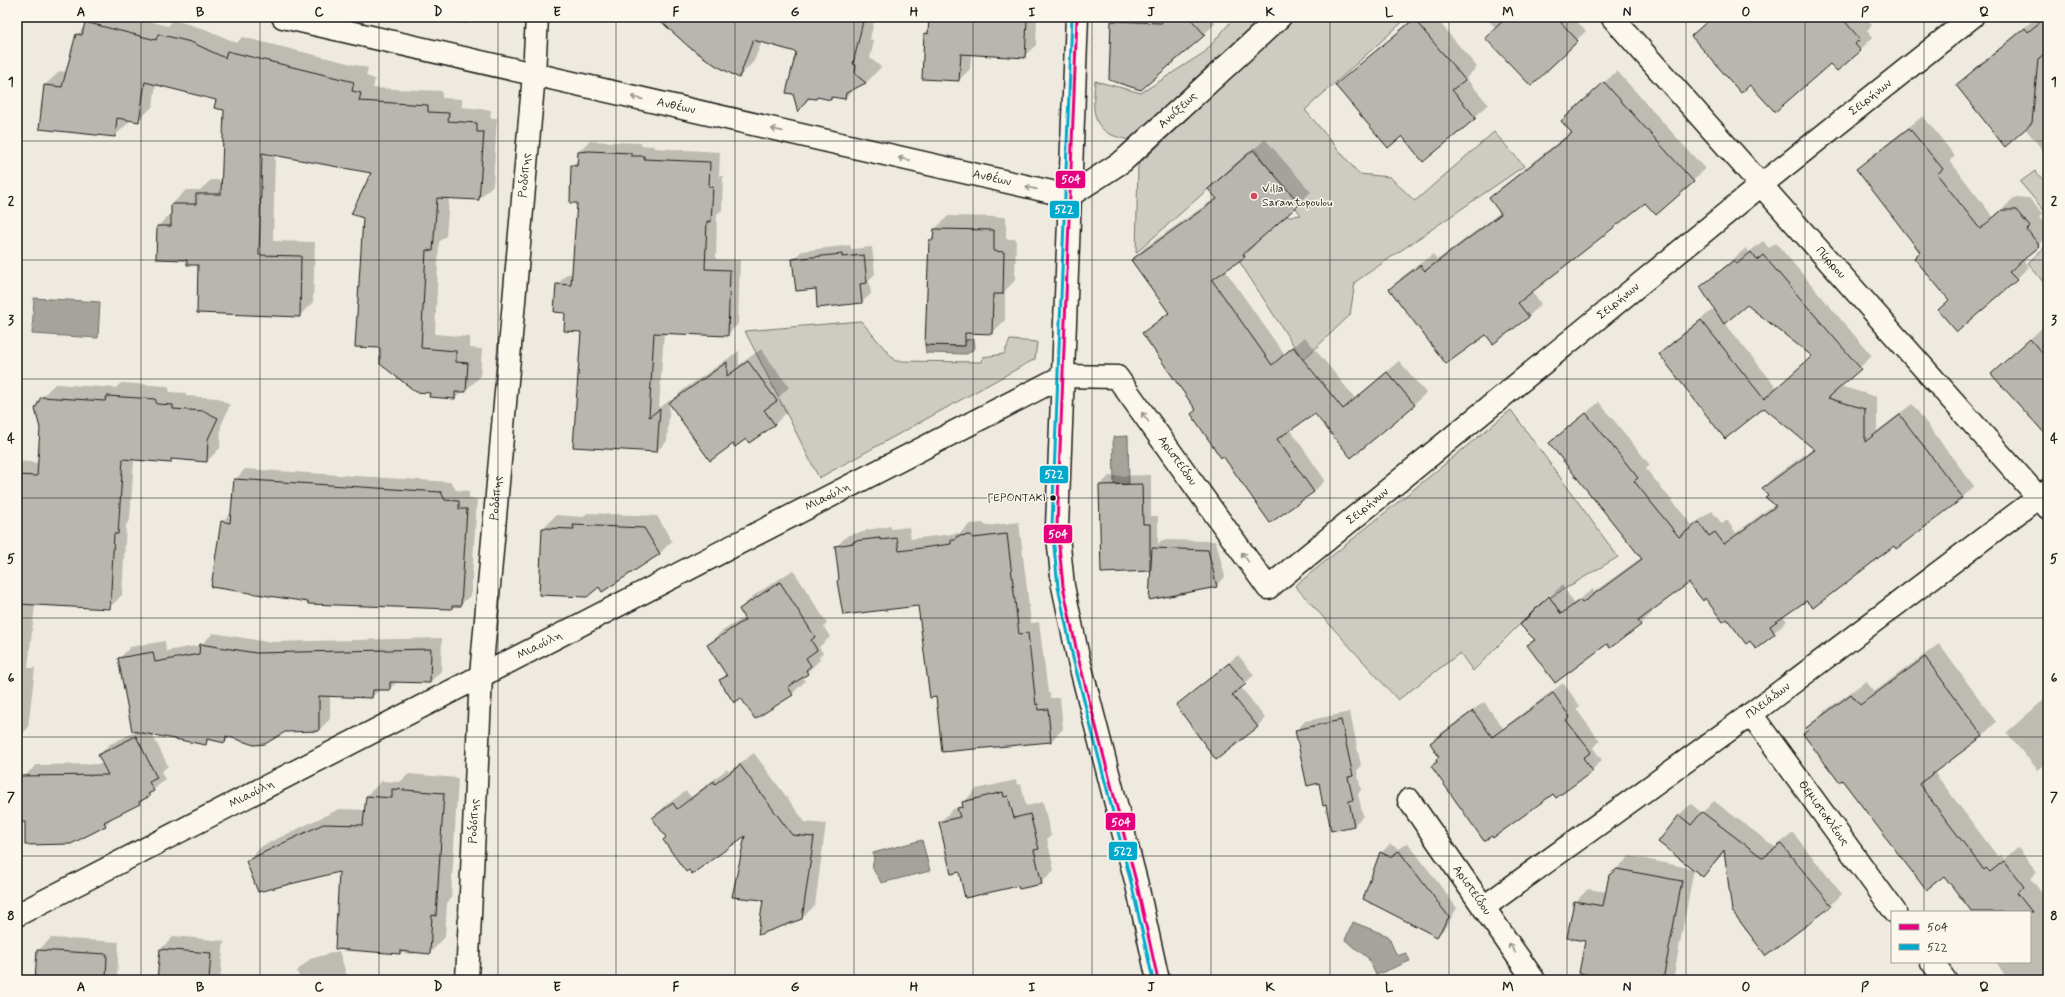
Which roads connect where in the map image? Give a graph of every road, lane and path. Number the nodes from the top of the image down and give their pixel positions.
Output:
1 (283, 17) edge
2 (537, 17) edge
3 (1077, 17) edge
4 (1280, 17) edge
5 (1612, 17) edge
6 (1972, 17) edge
7 (534, 74) junction
8 (1761, 185) junction
9 (1069, 196) junction
10 (1063, 376) junction
11 (2045, 499) edge
12 (1268, 588) joint
13 (481, 676) junction
14 (1751, 714) junction
15 (1409, 800) dead end
16 (1484, 907) junction
17 (1894, 911) edge
18 (17, 915) edge
19 (1933, 963) edge
20 (467, 980) edge
21 (1158, 980) edge
22 (1534, 980) edge
23 (1945, 980) edge

1 - 7 street, Ανθέων
2 - 7 street, Ροδόπης
3 - 9 street
4 - 9 street, Ανοίξεως
5 - 8 street, Πύρρου
6 - 8 street, Σειρήνων
9 -> 7 street, Ανθέων
7 - 13 street, Ροδόπης
8 - 11 street, Πύρρου
8 - 12 street, Σειρήνων
9 - 10 street
12 -> 10 street, Αριστείδου
10 - 13 street, Μιαούλη
10 - 21 street
11 - 14 street, Πλειάδων
13 - 18 street, Μιαούλη
13 - 20 street, Ροδόπης
14 - 16 street, Πλειάδων
14 - 17 street, Θεμιστοκλέους
15 - 16 street, Αριστείδου
22 -> 16 street, Αριστείδου
19 - 23 street

